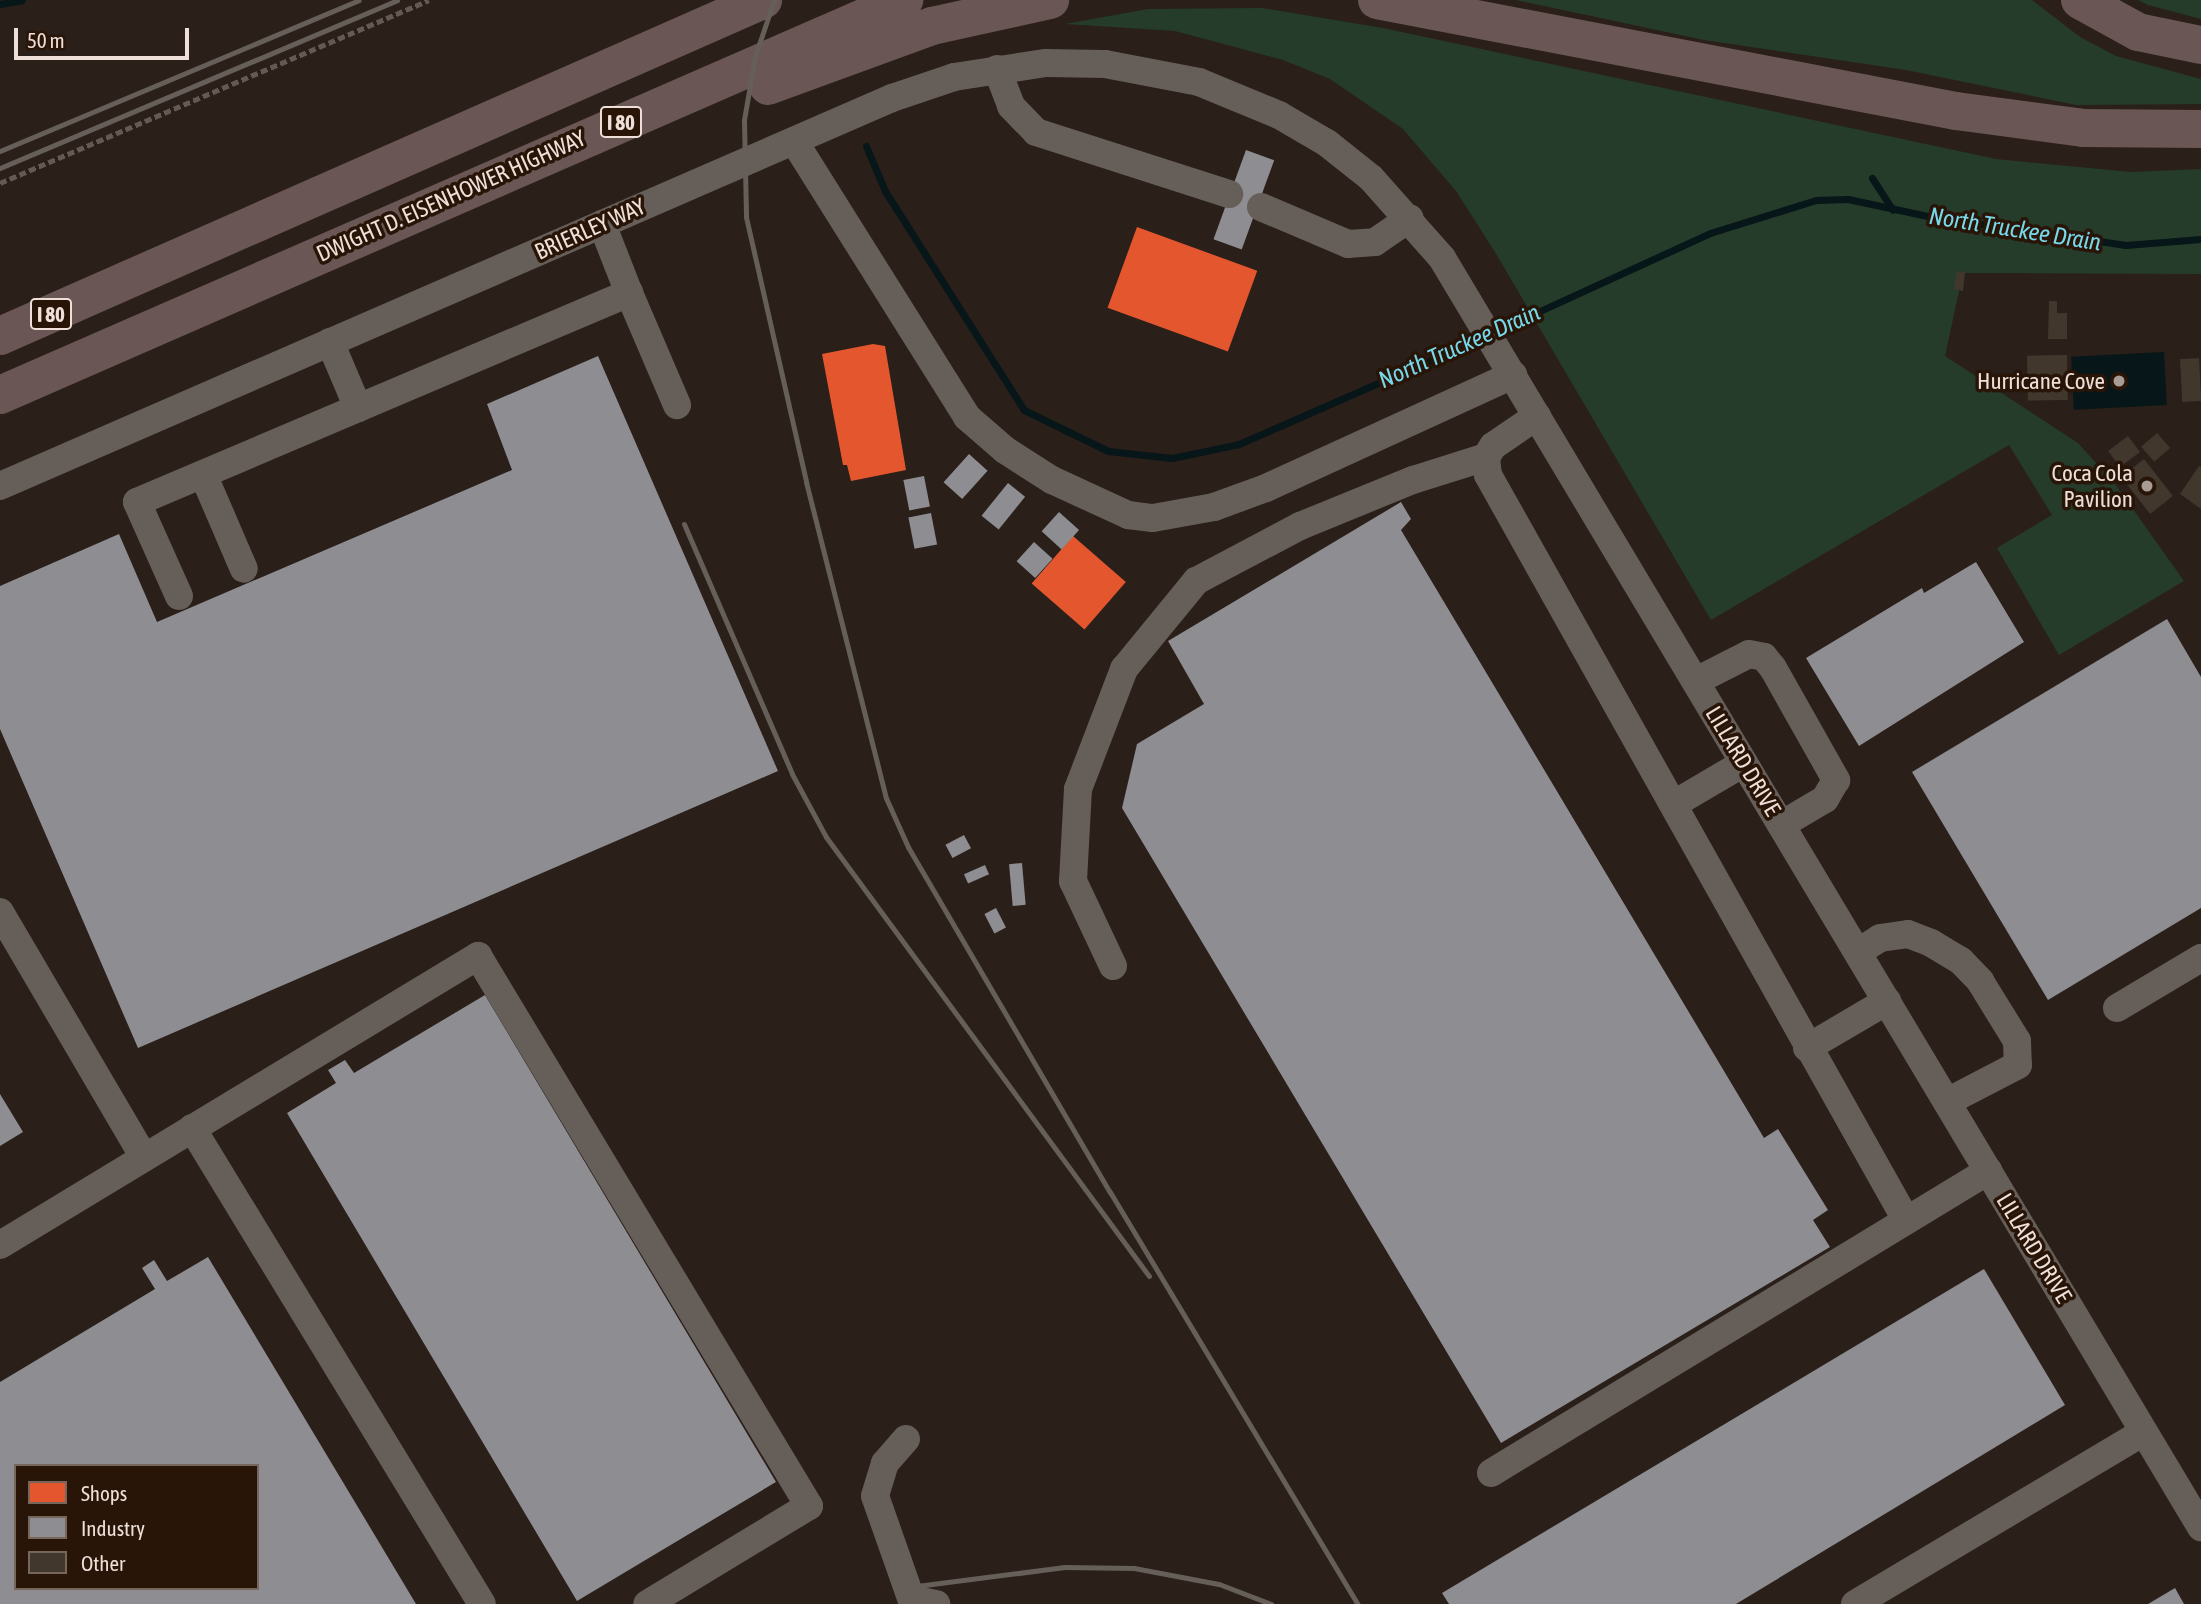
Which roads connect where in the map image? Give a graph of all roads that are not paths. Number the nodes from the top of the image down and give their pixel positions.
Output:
1 (711, 0) edge
2 (763, 0) edge
3 (904, 0) edge
4 (1050, 0) edge
5 (1377, 0) edge
6 (2080, 0) edge
7 (2201, 45) edge
8 (629, 58) junction
9 (997, 69) junction
10 (1199, 82) joint
11 (2201, 129) edge
12 (794, 141) junction
13 (1229, 194) dead end
14 (1261, 207) dead end
15 (1410, 218) junction
16 (602, 224) junction
17 (340, 244) junction
18 (102, 292) junction
19 (629, 293) junction
20 (0, 315) edge
21 (0, 336) edge
22 (330, 342) junction
23 (1507, 365) junction
24 (0, 395) edge
25 (677, 405) dead end
26 (358, 408) junction
27 (1537, 416) junction
28 (1486, 457) junction
29 (203, 474) junction
30 (0, 486) edge
31 (244, 569) dead end
32 (179, 596) dead end
33 (1696, 681) junction
34 (1744, 763) junction
35 (1674, 804) junction
36 (1781, 825) junction
37 (0, 912) edge
38 (1857, 952) junction
39 (2201, 958) edge
40 (1113, 966) dead end
41 (1887, 1001) junction
42 (2117, 1008) dead end
43 (1807, 1048) junction
44 (1947, 1102) junction
45 (192, 1128) junction
46 (144, 1157) junction
47 (1988, 1171) junction
48 (1906, 1220) junction
49 (0, 1245) edge
50 (2144, 1432) junction
51 (906, 1439) dead end
52 (1491, 1473) dead end
53 (2201, 1527) edge
54 (921, 1603) edge
55 (482, 1604) edge
56 (648, 1604) edge
57 (1855, 1604) edge

1 - 8 highway
2 - 8 highway, I 80
3 - 17 highway, DWIGHT D. EISENHOWER HIGHWAY / I 80
4 - 17 highway
5 - 11 highway
6 - 7 highway
8 - 18 highway, I 80
9 - 10 street, BRIERLEY WAY
9 - 12 street, BRIERLEY WAY
9 - 13 street
10 - 15 street, LILLARD DRIVE
12 - 16 street, BRIERLEY WAY
12 - 23 street
14 - 15 street
15 - 23 street, LILLARD DRIVE
16 - 19 street
16 - 22 street, BRIERLEY WAY
17 - 24 highway, DWIGHT D. EISENHOWER HIGHWAY / I 80
18 - 20 highway
18 - 21 highway, I 80
19 - 25 street
19 - 26 street
22 - 26 street
22 - 30 street, BRIERLEY WAY
23 - 27 street, LILLARD DRIVE
26 - 29 street
27 - 28 street
27 - 33 street, LILLARD DRIVE
28 - 35 street
28 - 40 street
29 - 31 street
29 - 32 street
33 - 34 street, LILLARD DRIVE
33 - 36 street
34 - 35 street
34 - 36 street, LILLARD DRIVE
35 - 43 street
36 - 38 street, LILLARD DRIVE
37 - 46 street
38 - 41 street, LILLARD DRIVE
38 - 44 street
39 - 42 street
41 - 43 street
41 - 44 street, LILLARD DRIVE
43 - 48 street
44 - 47 street, LILLARD DRIVE
45 - 46 street
45 - 55 street
45 - 56 street
46 - 49 street
47 - 48 street
47 - 50 street, LILLARD DRIVE
48 - 52 street
50 - 53 street, LILLARD DRIVE
50 - 57 street
51 - 54 street

